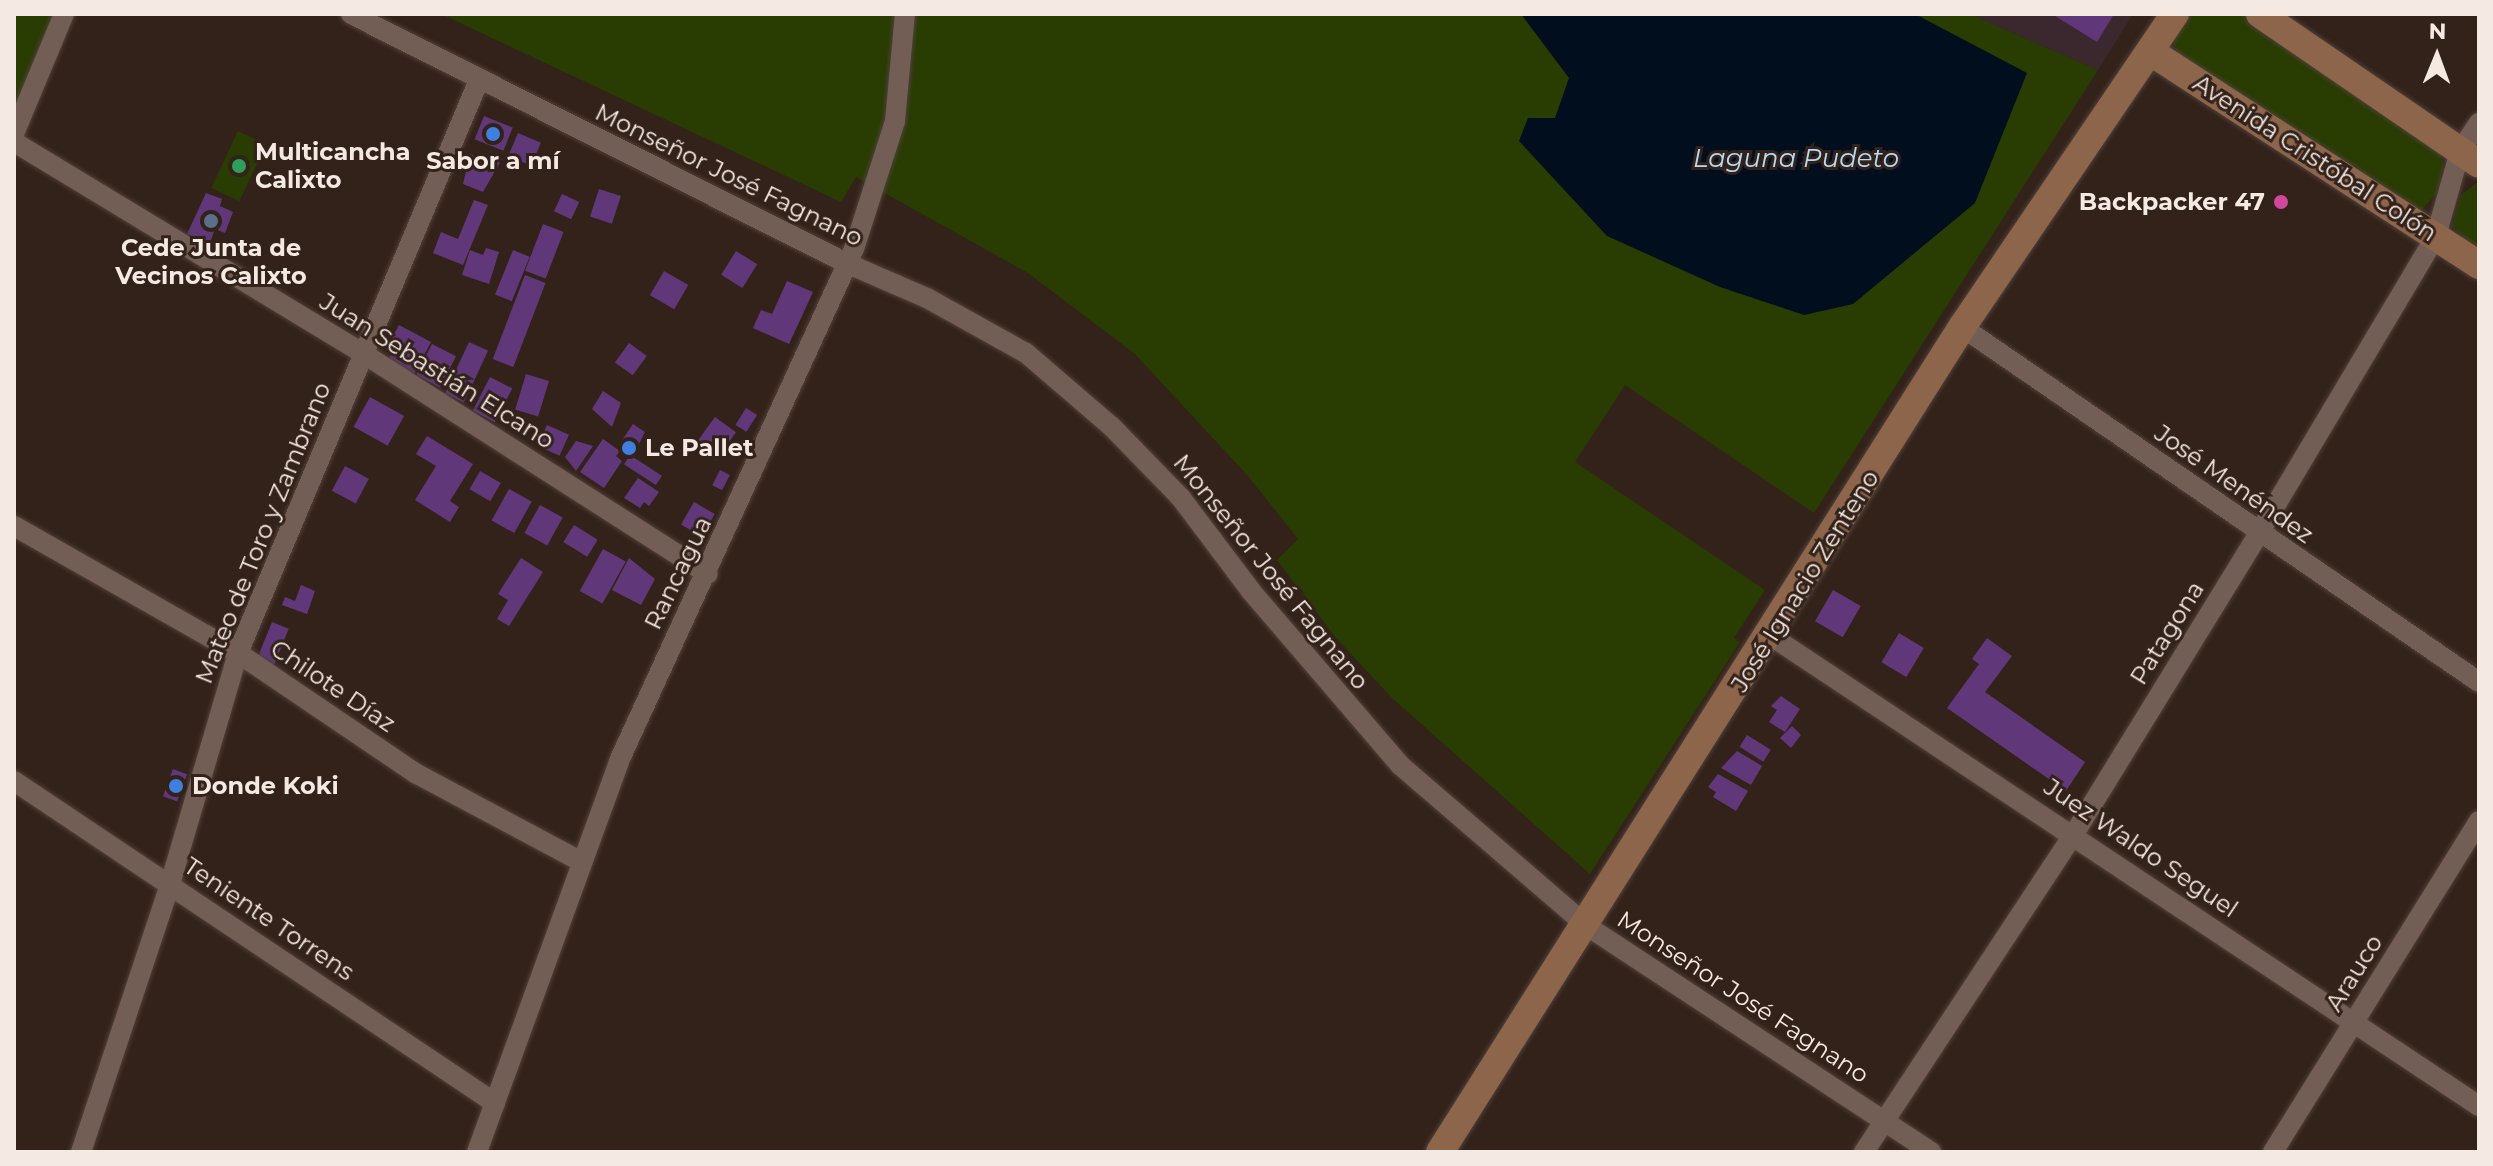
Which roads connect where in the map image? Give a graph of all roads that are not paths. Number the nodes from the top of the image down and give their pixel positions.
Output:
1 (64, 14) edge
2 (351, 14) edge
3 (905, 14) edge
4 (2175, 14) edge
5 (2260, 14) edge
6 (2151, 52) junction
7 (479, 80) junction
8 (2479, 123) edge
9 (14, 134) edge
10 (14, 142) edge
11 (2470, 158) edge
12 (2436, 236) junction
13 (846, 263) junction
14 (2479, 265) edge
15 (1962, 327) junction
16 (364, 354) junction
17 (14, 526) edge
18 (2259, 533) junction
19 (708, 574) junction
20 (1771, 636) junction
21 (238, 653) junction
22 (2479, 682) edge
23 (14, 781) edge
24 (2479, 821) edge
25 (2074, 834) junction
26 (582, 862) junction
27 (170, 884) junction
28 (1587, 926) junction
29 (2354, 1021) junction
30 (495, 1103) junction
31 (2479, 1106) edge
32 (1885, 1120) junction
33 (81, 1152) edge
34 (477, 1152) edge
35 (1440, 1152) edge
36 (1864, 1152) edge
37 (1931, 1152) edge
38 (2273, 1152) edge

1 - 9 street
2 - 7 street, Monseñor José Fagnano
3 - 13 street, Rancagua
4 - 6 street, José Ignacio Zenteno
5 - 11 street
6 - 12 street, Avenida Cristóbal Colón
6 - 15 street, José Ignacio Zenteno
7 - 13 street, Monseñor José Fagnano
7 - 16 street, Mateo de Toro y Zambrano
8 - 11 street, Patagona
10 - 16 street, Juan Sebastián Elcano
11 - 12 street, Patagona
12 - 14 street, Avenida Cristóbal Colón
12 - 18 street, Patagona
13 - 19 street, Rancagua
13 - 28 street, Monseñor José Fagnano
15 - 18 street, José Menéndez
15 - 20 street, José Ignacio Zenteno
16 - 19 street, Juan Sebastián Elcano
16 - 21 street, Mateo de Toro y Zambrano
17 - 21 street, Chilote Díaz
18 - 22 street, José Menéndez
18 - 25 street, Patagona
19 - 26 street, Rancagua
20 - 25 street, Juez Waldo Seguel
20 - 28 street, José Ignacio Zenteno
21 - 26 street, Chilote Díaz
21 - 27 street, Mateo de Toro y Zambrano
23 - 27 street, Teniente Torrens
24 - 29 street, Arauco
25 - 29 street, Juez Waldo Seguel
25 - 32 street, Patagona
26 - 30 street, Rancagua
27 - 30 street, Teniente Torrens
27 - 33 street, Mateo de Toro y Zambrano
28 - 32 street, Monseñor José Fagnano
28 - 35 street, José Ignacio Zenteno
29 - 31 street, Juez Waldo Seguel
29 - 38 street, Arauco
30 - 34 street, Rancagua
32 - 36 street, Patagona
32 - 37 street, Monseñor José Fagnano

